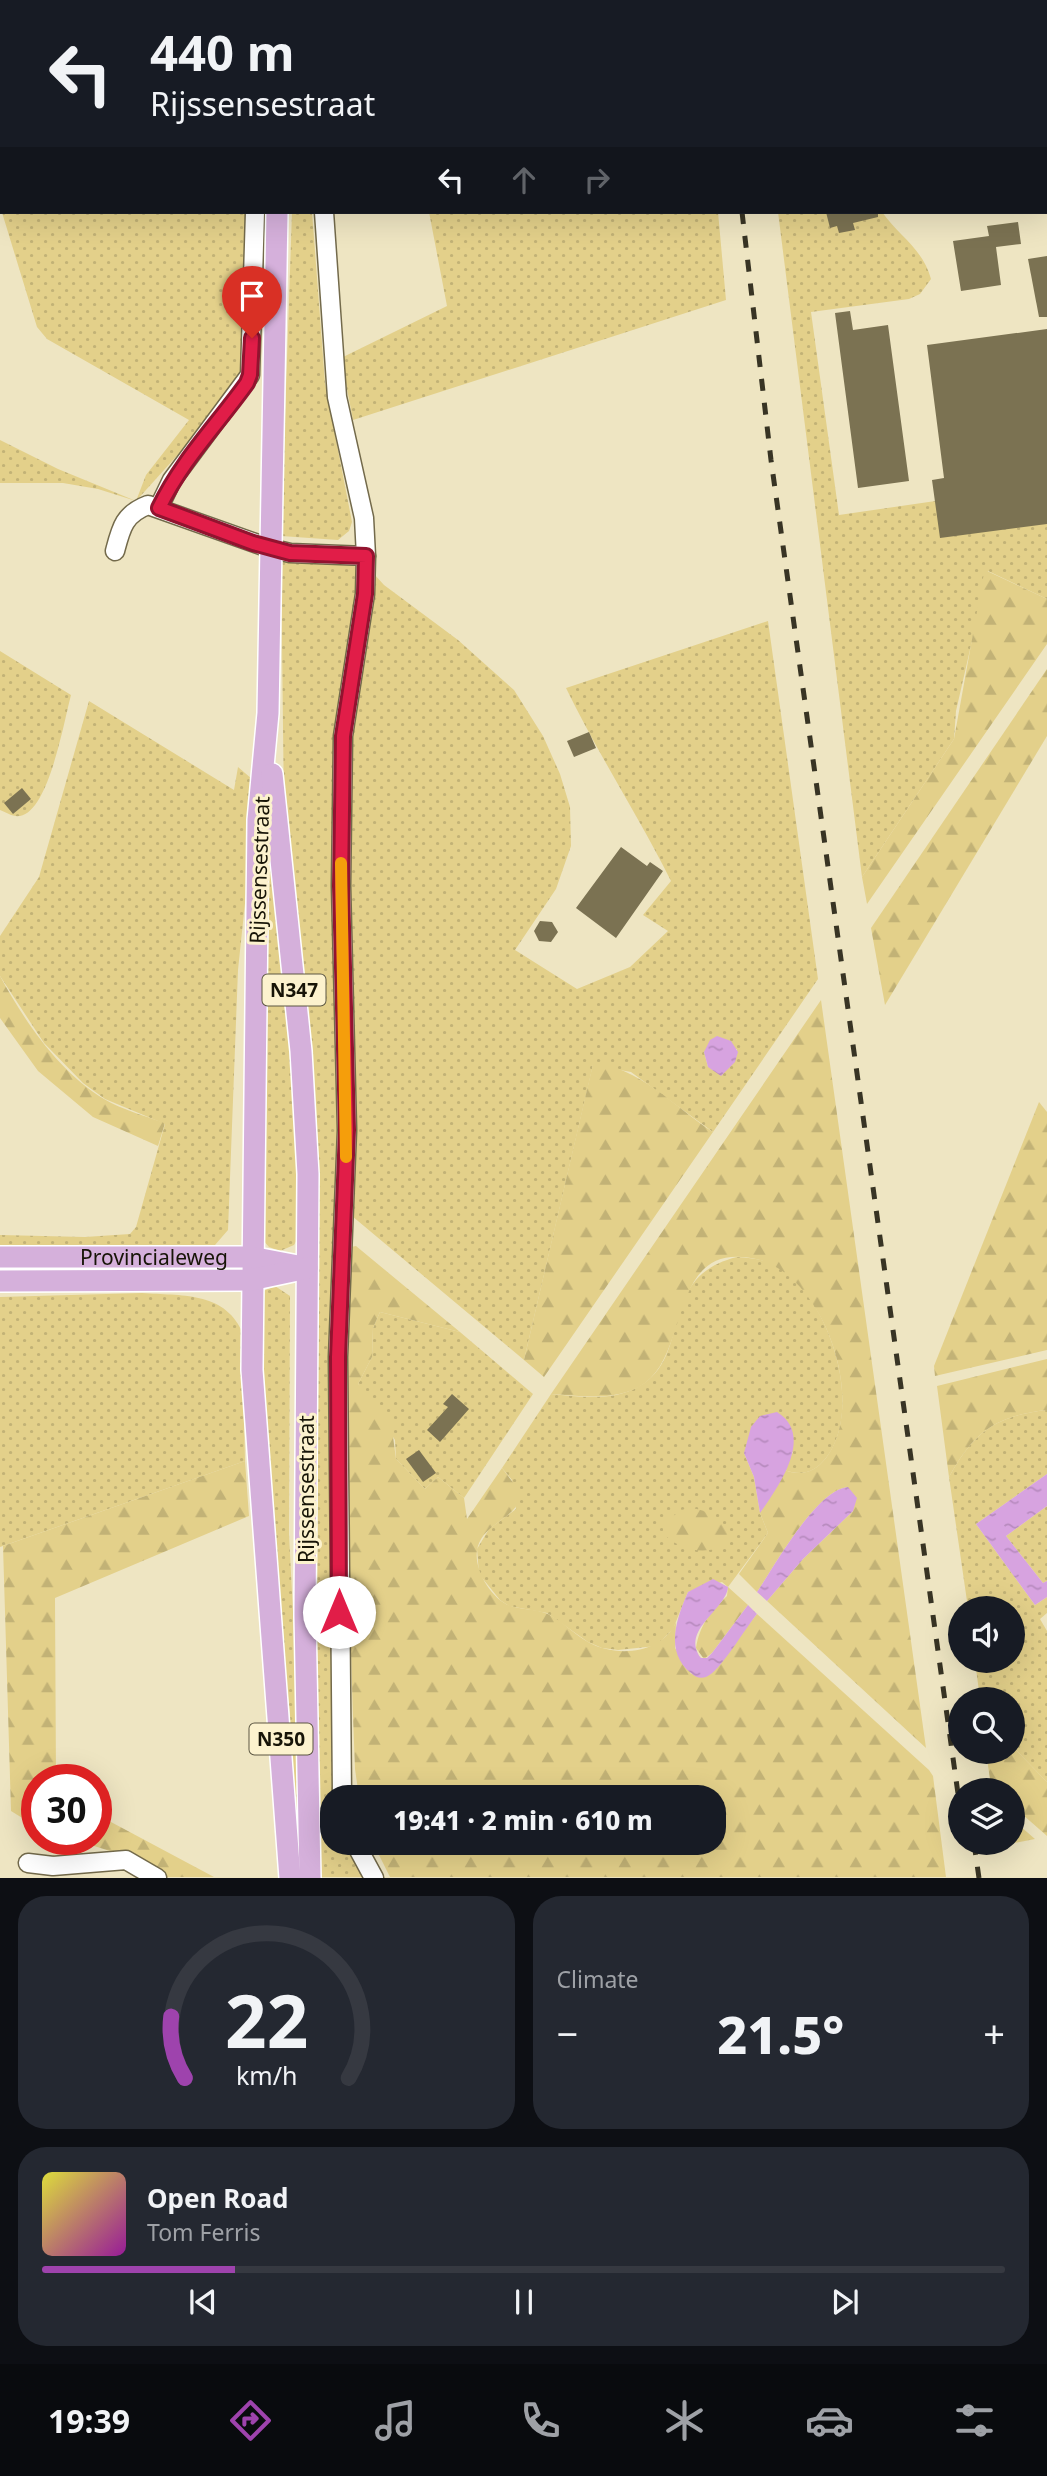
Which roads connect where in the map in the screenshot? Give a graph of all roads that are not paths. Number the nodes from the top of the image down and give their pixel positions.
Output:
1 (255, 214) edge
2 (277, 214) edge
3 (324, 214) edge
4 (159, 508) junction
5 (270, 548) junction
6 (115, 551) dead end
7 (366, 556) junction
8 (268, 713) junction
9 (0, 1257) edge
10 (251, 1257) junction
11 (307, 1268) junction
12 (251, 1280) junction
13 (0, 1281) edge
14 (342, 1785) edge
15 (362, 1855) edge
16 (28, 1863) dead end
17 (157, 1878) edge
18 (290, 1878) edge
19 (310, 1878) edge
20 (374, 1878) edge

1 - 4 street
2 - 5 main road, Rijssensestraat / N347
3 - 7 street, Rijssensestraat
4 - 5 street
4 - 6 street
5 - 7 street
5 - 8 main road, Rijssensestraat / N347
7 - 14 street, Rijssensestraat
8 - 10 main road, Rijssensestraat / N347
8 - 11 main road, Rijssensestraat / N347
9 - 10 main road, Provincialeweg
10 - 11 main road, Provincialeweg
10 - 12 main road, Rijssensestraat / N350
11 - 12 main road
11 - 19 main road, Rijssensestraat / N350
12 - 13 main road, Provincialeweg
12 - 18 main road, Rijssensestraat / N350
15 - 20 street
16 - 17 street

